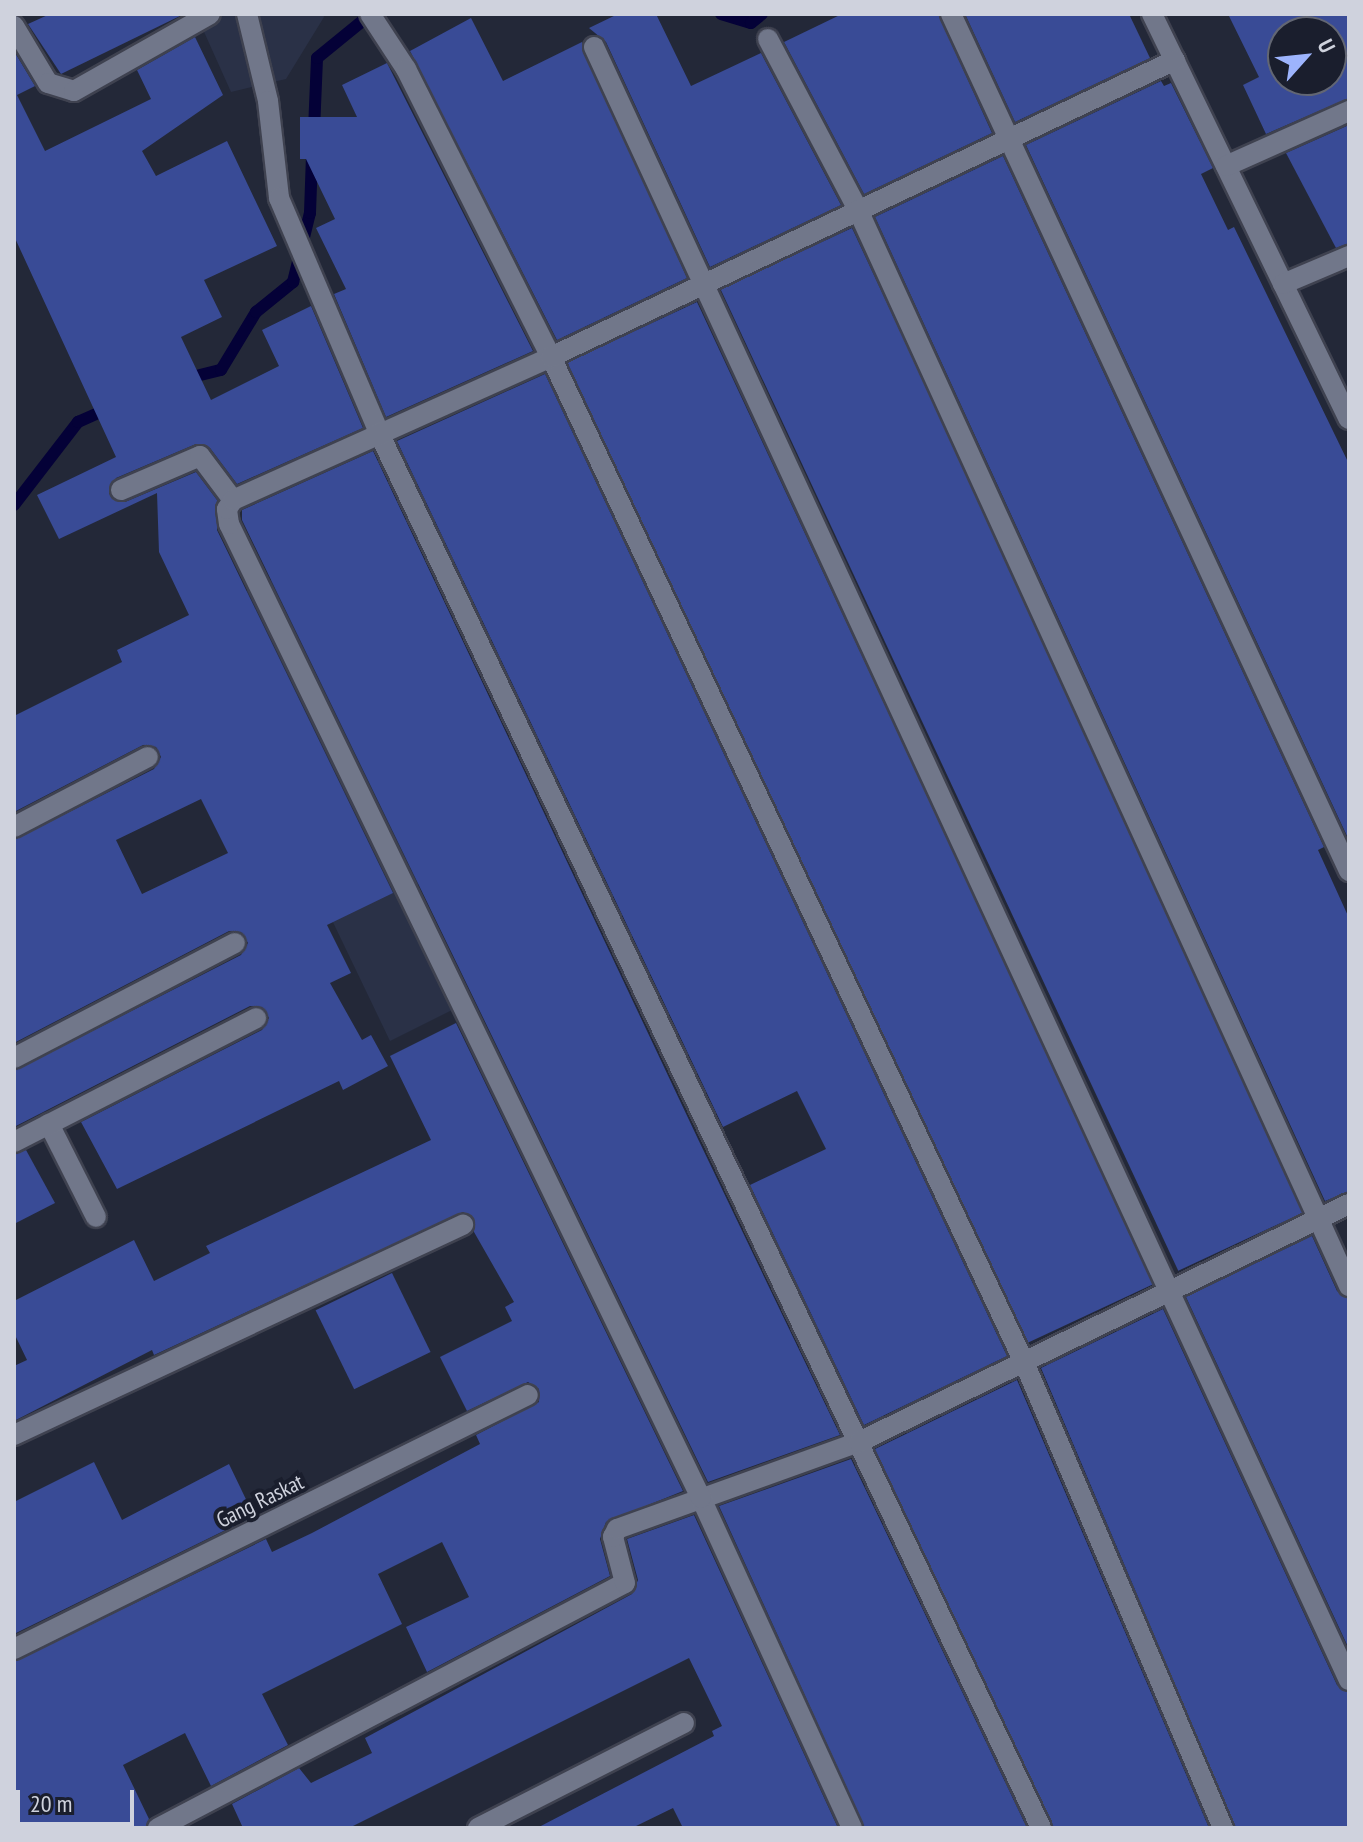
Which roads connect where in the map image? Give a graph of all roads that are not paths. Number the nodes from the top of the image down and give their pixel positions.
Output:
1 (210, 14) edge
2 (247, 14) edge
3 (370, 14) edge
4 (951, 14) edge
5 (1152, 14) edge
6 (14, 26) edge
7 (768, 39) dead end
8 (594, 47) dead end
9 (1175, 60) junction
10 (1349, 111) edge
11 (1008, 139) junction
12 (1226, 166) junction
13 (858, 210) junction
14 (1349, 256) edge
15 (708, 282) junction
16 (1283, 284) junction
17 (551, 357) junction
18 (1349, 419) edge
19 (379, 433) junction
20 (121, 490) dead end
21 (233, 500) junction
22 (148, 757) dead end
23 (14, 827) edge
24 (1349, 871) edge
25 (235, 943) dead end
26 (256, 1018) dead end
27 (14, 1058) edge
28 (49, 1124) junction
29 (14, 1142) edge
30 (1349, 1204) edge
31 (96, 1217) dead end
32 (1317, 1220) junction
33 (463, 1225) dead end
34 (1349, 1286) edge
35 (1174, 1290) junction
36 (1024, 1362) junction
37 (528, 1395) dead end
38 (14, 1435) edge
39 (859, 1442) junction
40 (701, 1498) junction
41 (14, 1649) edge
42 (1349, 1680) edge
43 (684, 1723) dead end
44 (158, 1828) edge
45 (478, 1828) edge
46 (852, 1828) edge
47 (1041, 1828) edge
48 (1223, 1828) edge

1 - 6 street
2 - 19 street
3 - 17 street
4 - 11 street
5 - 9 street
7 - 13 street
8 - 15 street
9 - 11 street
9 - 12 street
10 - 12 street
11 - 13 street
11 - 24 street
12 - 16 street
13 - 15 street
13 - 32 street
14 - 16 street
15 - 17 street
15 - 35 street
16 - 18 street
17 - 19 street
17 - 36 street
19 - 21 street
19 - 39 street
20 - 21 street
21 - 40 street
22 - 23 street
25 - 27 street
26 - 28 street
28 - 29 street
28 - 31 street
30 - 32 street
32 - 34 street
32 - 35 street
33 - 38 street
35 - 36 street
35 - 42 street
36 - 39 street
36 - 48 street
37 - 41 street, Gang Raskat
39 - 40 street
39 - 47 street
40 - 44 street
40 - 46 street
43 - 45 street

